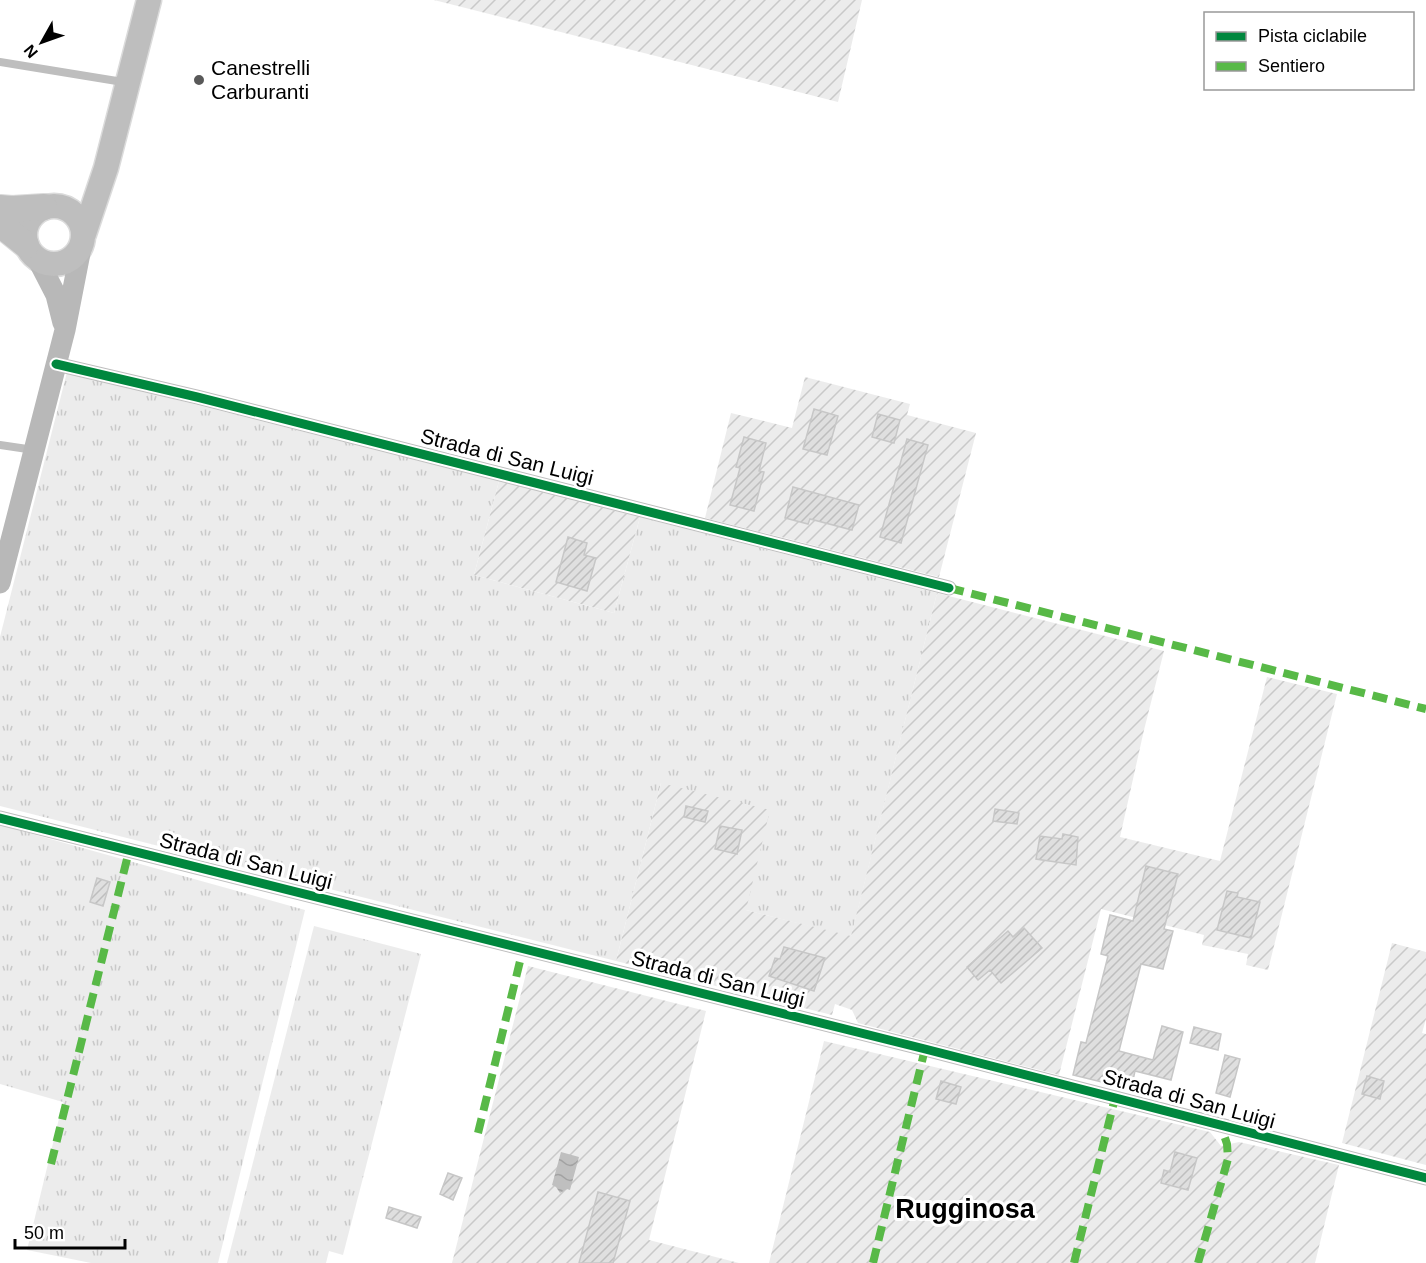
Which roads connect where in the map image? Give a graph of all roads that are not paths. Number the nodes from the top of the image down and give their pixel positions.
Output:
1 (149, 0) edge
2 (0, 62) edge
3 (128, 83) junction
4 (106, 168) junction
5 (50, 206) junction
6 (0, 208) edge
7 (0, 224) edge
8 (83, 241) junction
9 (32, 252) junction
10 (65, 330) junction
11 (56, 364) junction
12 (0, 445) edge
13 (34, 450) junction
14 (3, 559) edge
15 (0, 583) edge
16 (949, 588) dead end
17 (0, 818) edge
18 (1426, 1178) edge

1 - 3 main road
2 - 3 lane
3 - 4 main road
4 - 5 main road
4 - 8 main road
5 - 6 highway
5 - 8 main road
5 - 9 main road
7 - 9 highway
8 - 9 main road
8 - 10 main road
9 - 10 main road
10 - 11 main road
11 - 13 main road
11 - 16 street, Strada di San Luigi
12 - 13 lane
13 - 14 main road
14 - 15 main road
17 - 18 street, Strada di San Luigi

